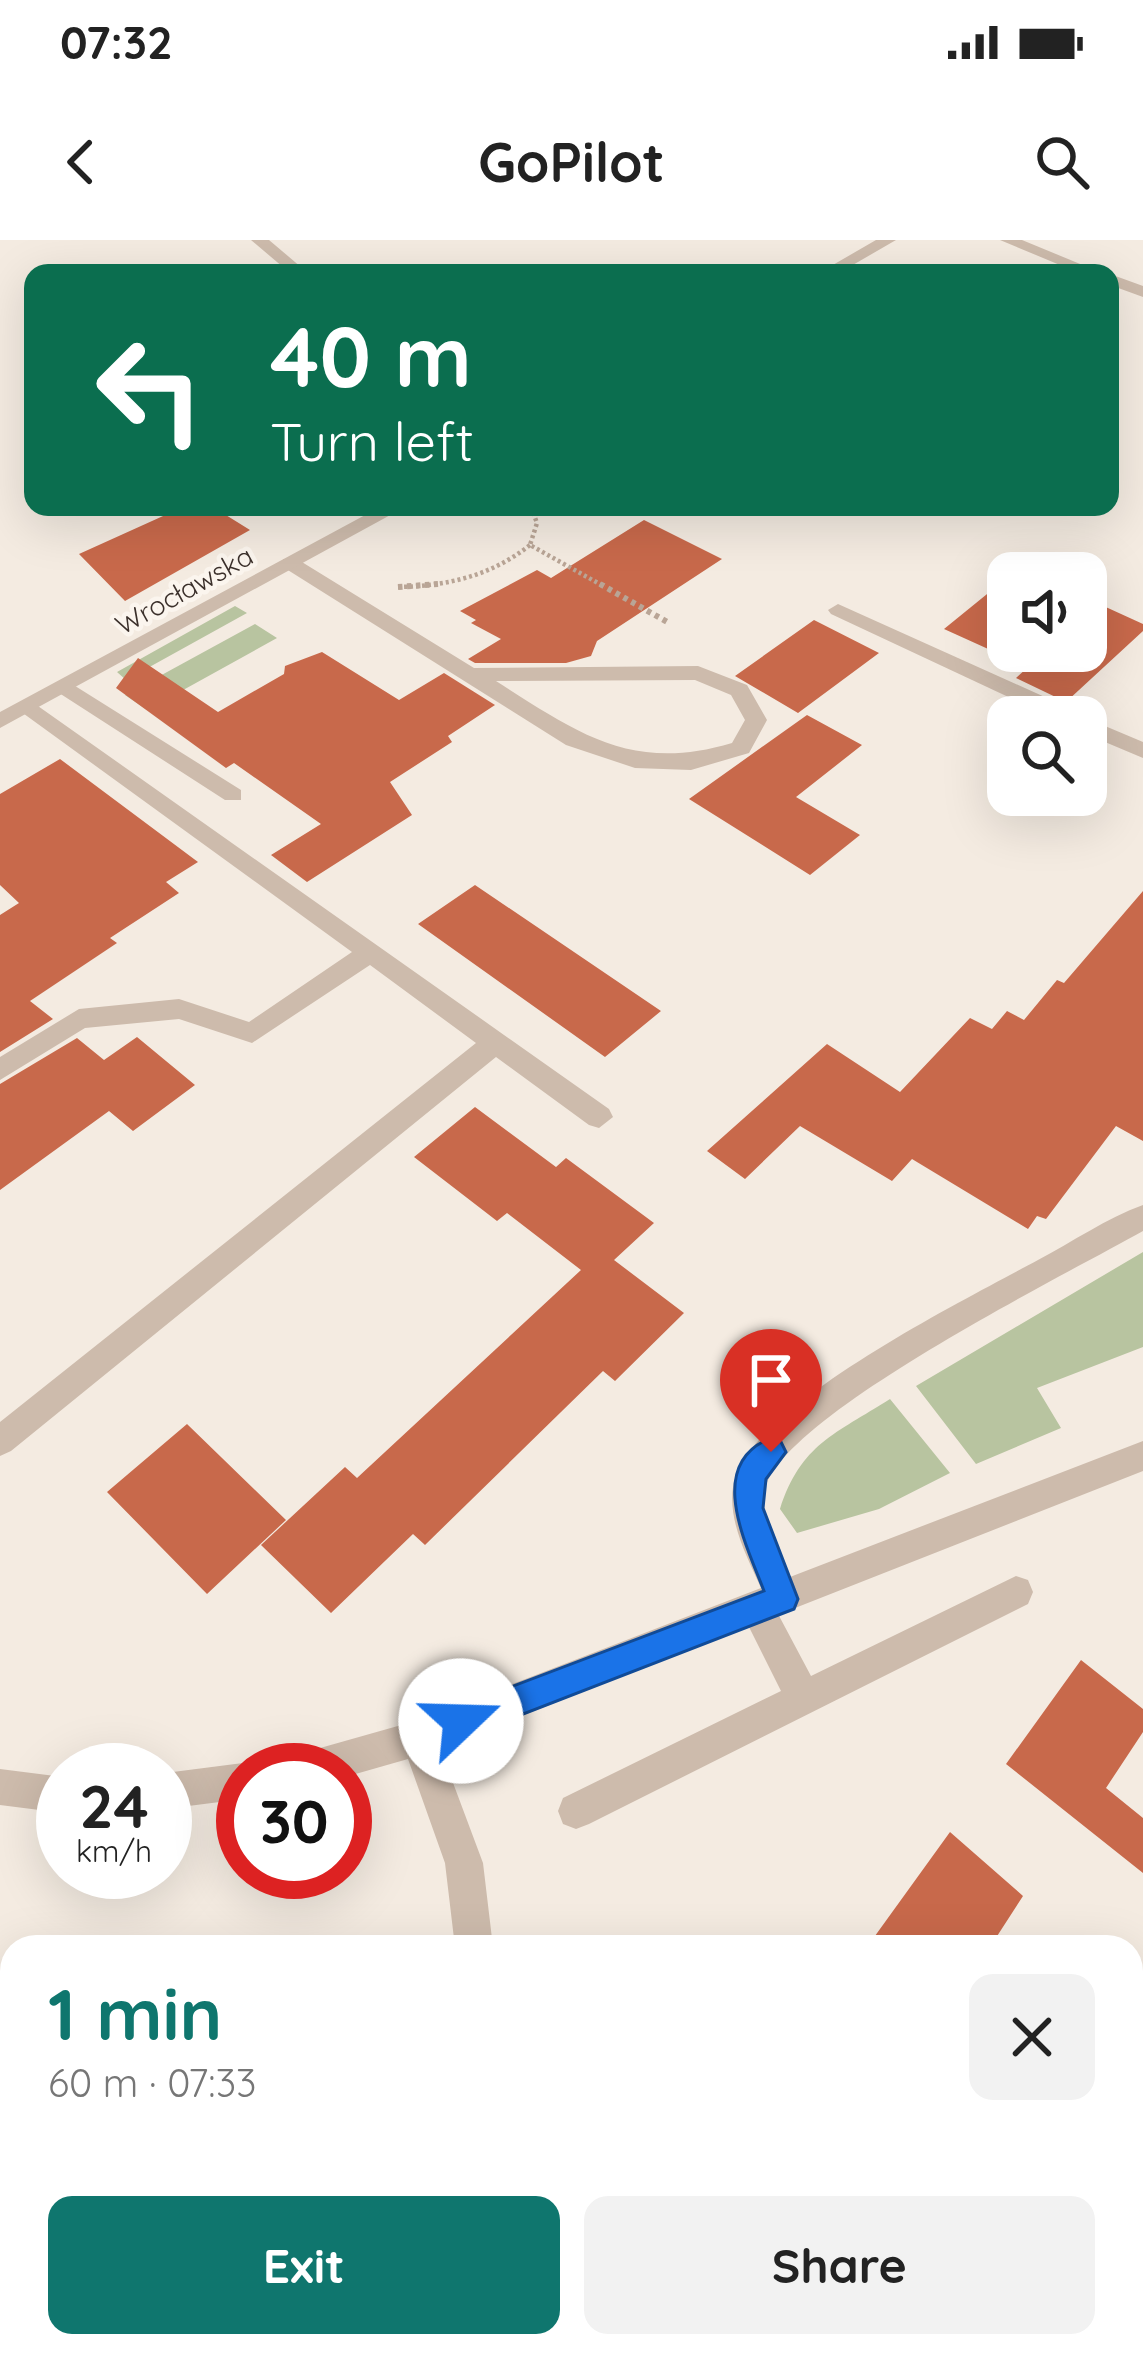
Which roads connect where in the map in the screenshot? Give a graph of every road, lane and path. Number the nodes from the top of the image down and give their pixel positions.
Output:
1 (259, 240) edge
2 (888, 240) edge
3 (1008, 240) edge
4 (289, 264) edge
5 (844, 264) edge
6 (1071, 264) edge
7 (378, 516) edge
8 (534, 516) edge
9 (530, 545) junction
10 (290, 563) junction
11 (318, 580) junction
12 (838, 610) dead end
13 (669, 623) dead end
14 (468, 675) junction
15 (64, 686) junction
16 (1024, 696) edge
17 (28, 706) junction
18 (0, 721) edge
19 (1107, 734) edge
20 (1143, 751) edge
21 (233, 795) dead end
22 (370, 952) junction
23 (493, 1044) junction
24 (0, 1070) edge
25 (599, 1117) dead end
26 (1143, 1217) edge
27 (0, 1441) edge
28 (1143, 1456) edge
29 (1016, 1592) dead end
30 (770, 1604) junction
31 (804, 1697) junction
32 (419, 1738) junction
33 (372, 1751) edge
34 (0, 1787) edge
35 (36, 1792) edge
36 (576, 1811) dead end
37 (473, 1935) edge

1 - 4 street
2 - 5 street
3 - 6 street
7 - 10 street, Wrocławska
8 - 9 path
9 - 11 path
9 - 13 path
10 - 11 street
10 - 15 street, Wrocławska
11 - 14 street
12 - 16 street
14 - 14 street
15 - 17 street, Wrocławska
15 - 21 street
17 - 18 street, Wrocławska
17 - 22 street
19 - 20 street
22 - 23 street
22 - 24 street
23 - 25 street
23 - 27 street
26 - 30 street
28 - 30 street
29 - 31 street
30 - 31 street
30 - 32 street
31 - 36 street
32 - 33 street
32 - 37 street
34 - 35 street

